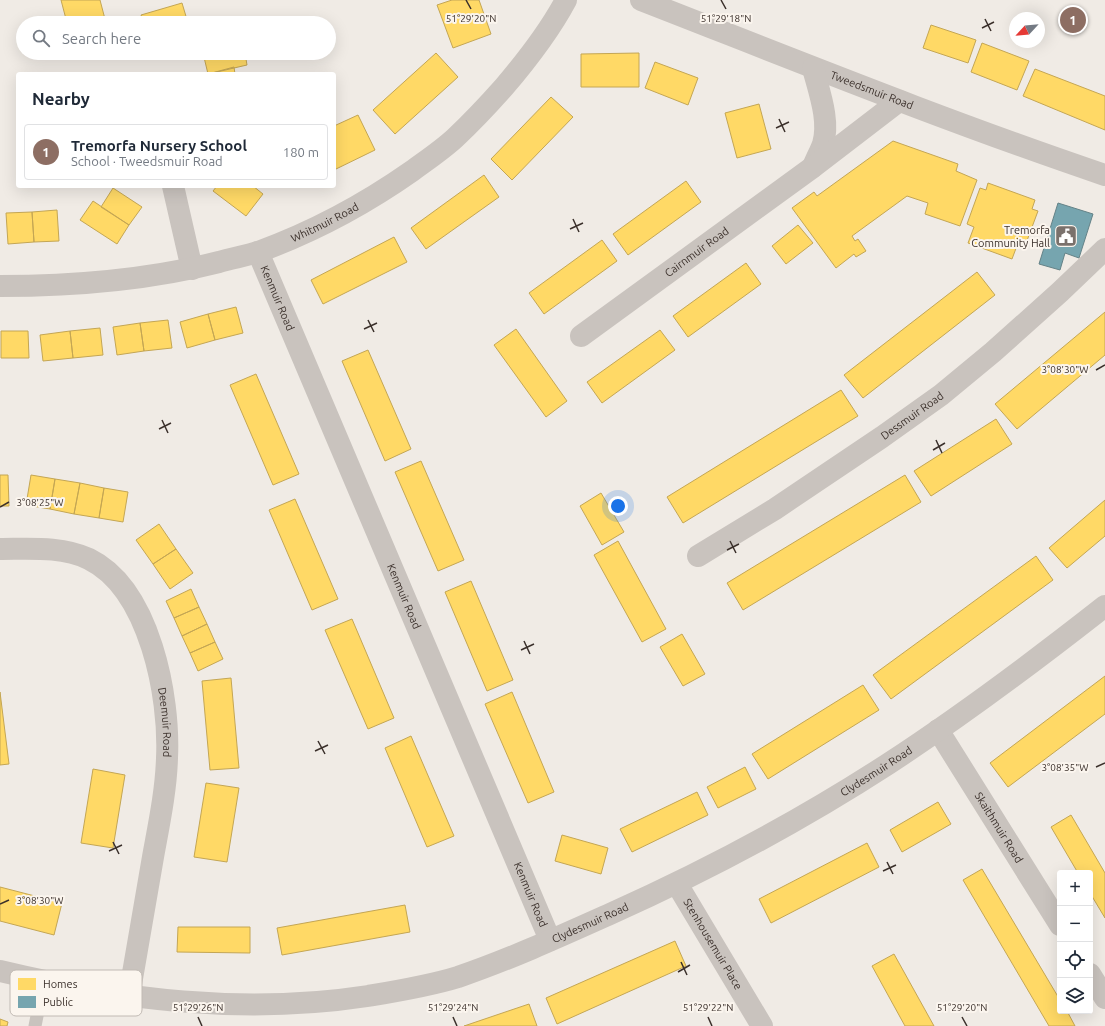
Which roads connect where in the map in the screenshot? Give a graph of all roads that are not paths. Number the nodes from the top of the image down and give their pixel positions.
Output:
1 (566, 0) edge
2 (641, 0) edge
3 (814, 68) junction
4 (899, 101) junction
5 (813, 167) junction
6 (1105, 175) edge
7 (173, 188) edge
8 (1105, 249) edge
9 (258, 252) junction
10 (192, 269) junction
11 (0, 286) edge
12 (581, 336) dead end
13 (0, 549) edge
14 (698, 556) dead end
15 (1105, 606) edge
16 (938, 730) junction
17 (677, 884) junction
18 (1057, 920) edge
19 (550, 940) junction
20 (133, 970) edge
21 (0, 971) edge
22 (10, 973) edge
23 (1092, 978) edge
24 (142, 998) edge
25 (1105, 998) edge
26 (36, 1016) edge
27 (34, 1026) edge
28 (761, 1026) edge

1 - 9 street, Whitmuir Road
2 - 3 street, Tweedsmuir Road
3 - 4 street, Tweedsmuir Road
3 - 5 street
4 - 5 street, Cairnmuir Road
4 - 6 street, Tweedsmuir Road
5 - 12 street, Cairnmuir Road
7 - 10 street
8 - 14 street, Dessmuir Road
9 - 10 street, Whitmuir Road
9 - 19 street, Kenmuir Road
10 - 11 street, Whitmuir Road
13 - 20 street, Deemuir Road
15 - 16 street, Clydesmuir Road
16 - 17 street, Clydesmuir Road
16 - 18 street, Skaithmuir Road
17 - 19 street, Clydesmuir Road
17 - 28 street, Stenhousemuir Place
19 - 24 street, Clydesmuir Road
21 - 22 street, Clydesmuir Road
23 - 25 street
26 - 27 lane

